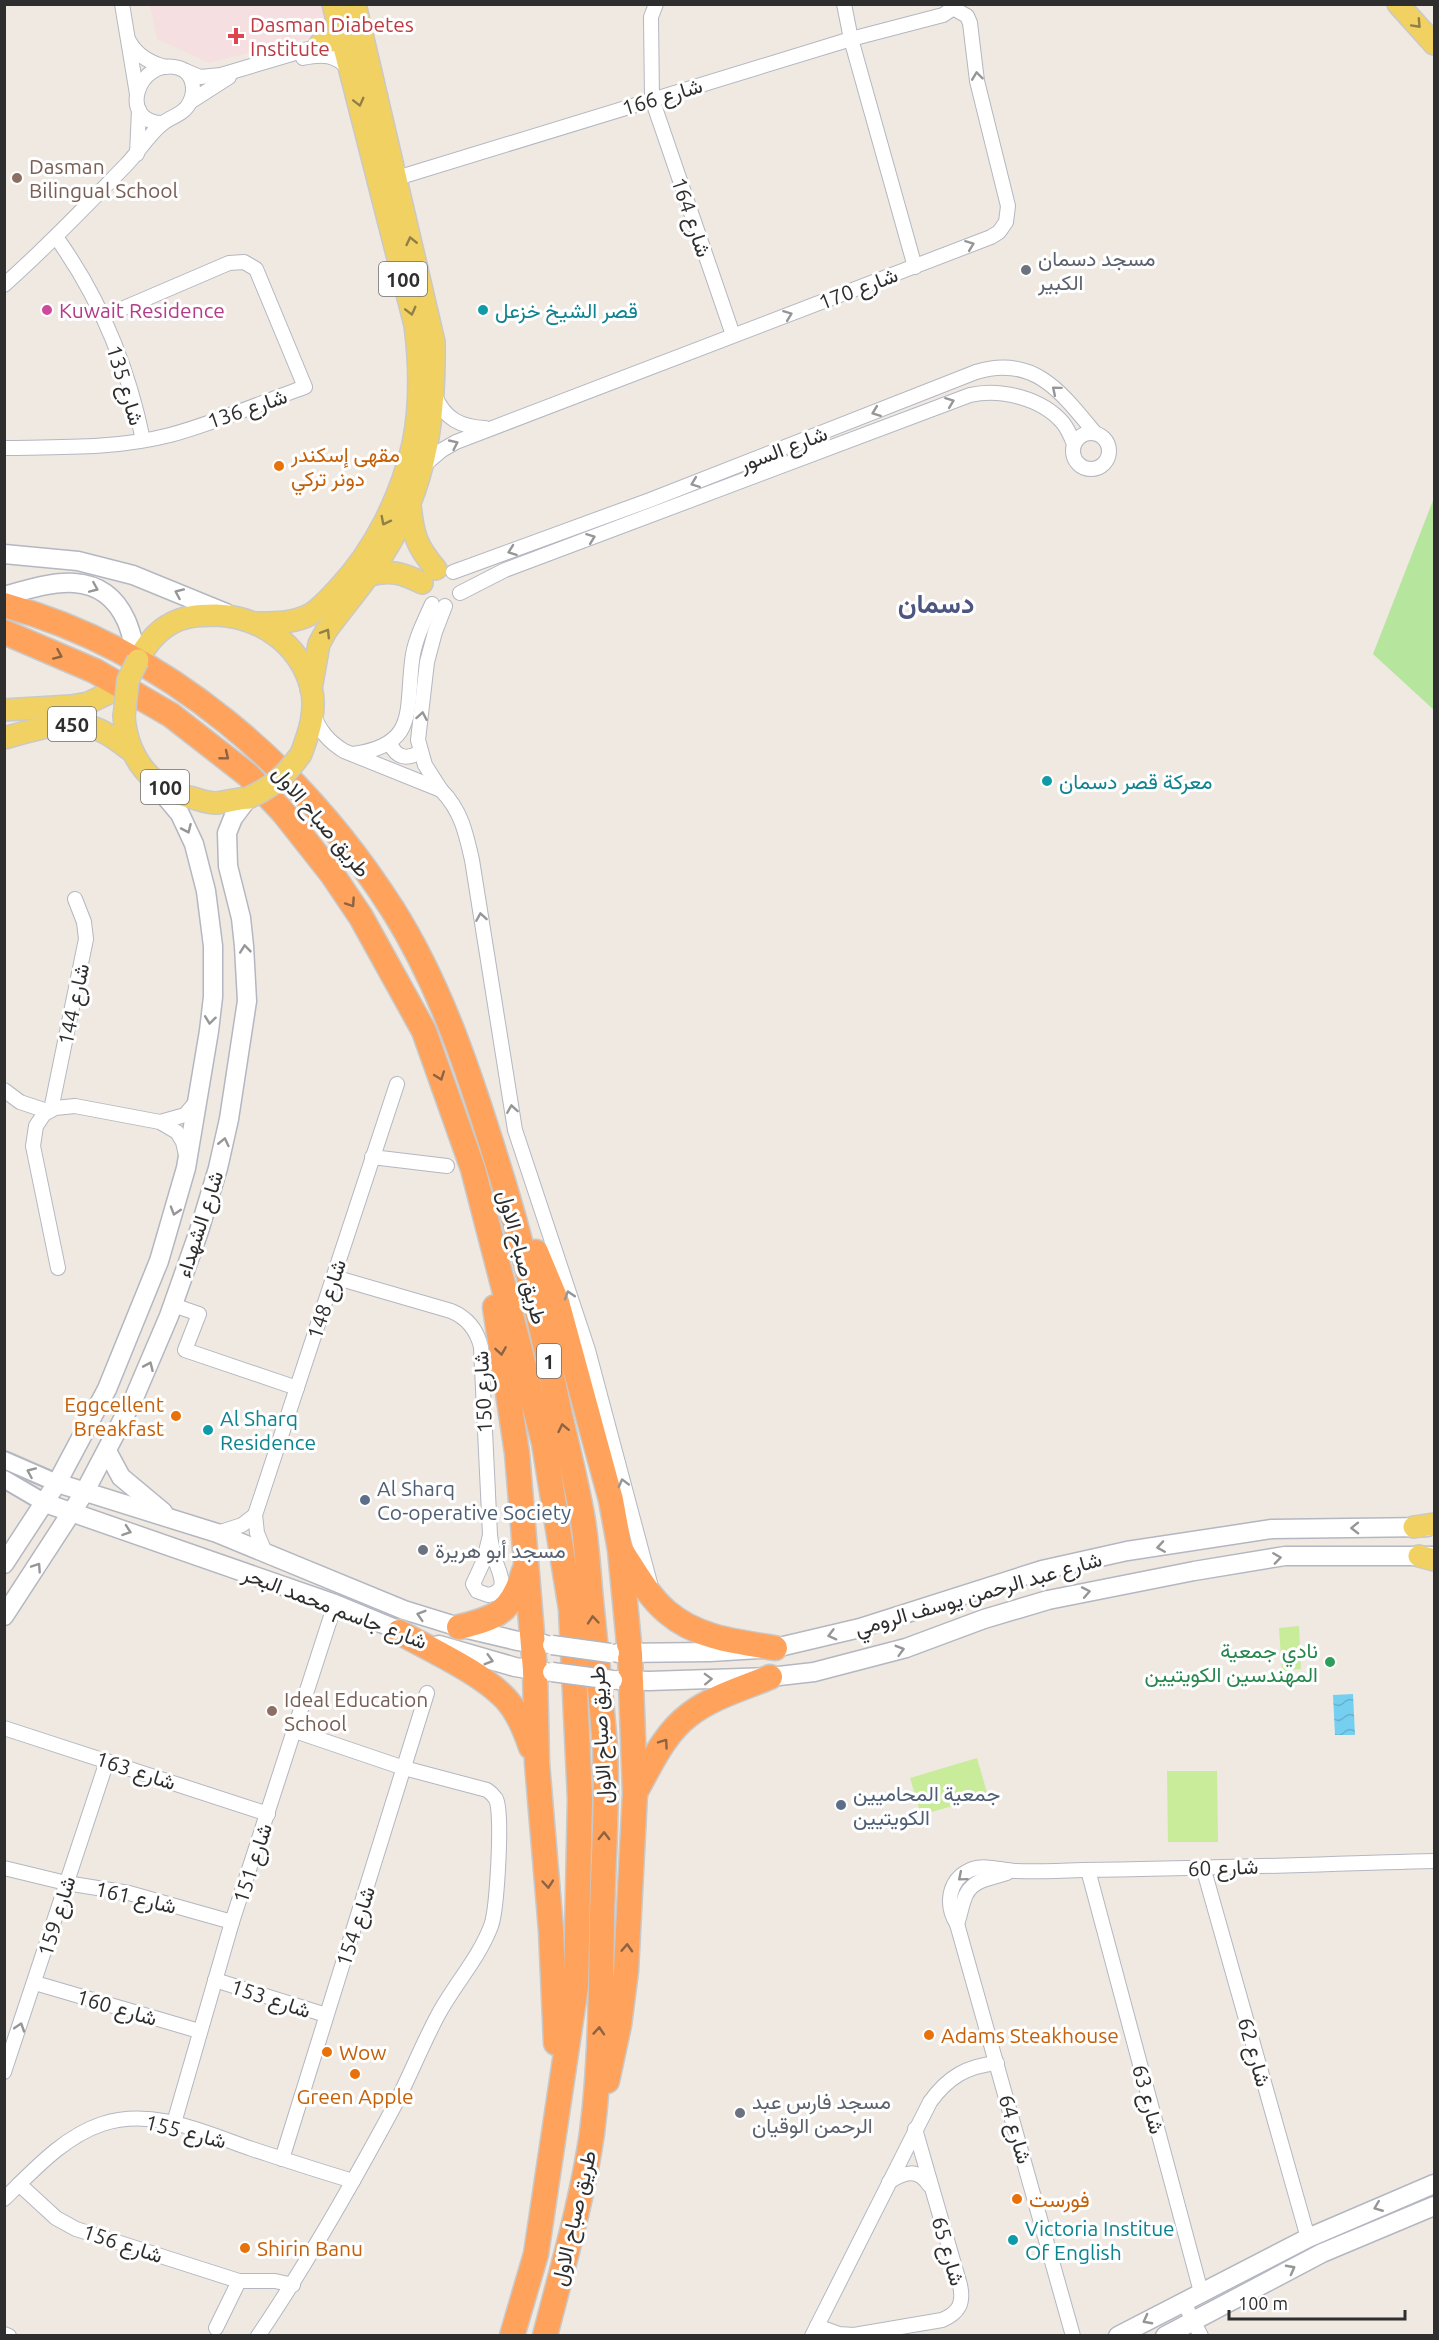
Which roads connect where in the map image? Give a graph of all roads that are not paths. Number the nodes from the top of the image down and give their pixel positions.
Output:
1 (122, 4) edge
2 (656, 4) edge
3 (844, 4) edge
4 (1398, 4) edge
5 (341, 6) edge
6 (951, 6) edge
7 (928, 20) joint
8 (126, 34) junction
9 (341, 38) junction
10 (851, 39) junction
11 (320, 44) junction
12 (1434, 44) edge
13 (366, 48) junction
14 (168, 67) junction
15 (186, 71) junction
16 (351, 71) junction
17 (137, 94) junction
18 (651, 99) junction
19 (190, 102) junction
20 (139, 110) junction
21 (163, 123) junction
22 (137, 154) junction
23 (397, 178) junction
24 (57, 237) junction
25 (915, 267) junction
26 (4, 285) edge
27 (104, 317) junction
28 (733, 335) junction
29 (434, 395) junction
30 (490, 428) junction
31 (1095, 433) junction
32 (143, 440) junction
33 (1074, 444) junction
34 (4, 448) edge
35 (422, 467) junction
36 (410, 505) junction
37 (4, 554) edge
38 (437, 574) junction
39 (367, 576) junction
40 (460, 593) junction
41 (4, 596) edge
42 (439, 605) junction
43 (4, 606) edge
44 (233, 616) junction
45 (258, 623) junction
46 (4, 632) edge
47 (138, 660) junction
48 (128, 680) junction
49 (311, 689) junction
50 (4, 710) edge
51 (312, 710) junction
52 (4, 738) edge
53 (390, 743) junction
54 (420, 752) junction
55 (133, 753) junction
56 (352, 754) junction
57 (153, 781) junction
58 (441, 789) junction
59 (248, 798) junction
60 (75, 899) dead end
61 (397, 1084) dead end
62 (4, 1090) edge
63 (196, 1102) junction
64 (49, 1110) junction
65 (160, 1122) junction
66 (372, 1157) junction
67 (447, 1166) dead end
68 (186, 1168) junction
69 (473, 1169) junction
70 (512, 1208) junction
71 (58, 1268) dead end
72 (334, 1277) junction
73 (173, 1305) junction
74 (297, 1388) junction
75 (107, 1451) junction
76 (4, 1460) edge
77 (4, 1479) edge
78 (57, 1483) junction
79 (84, 1493) junction
80 (45, 1503) junction
81 (72, 1512) junction
82 (255, 1515) junction
83 (631, 1515) junction
84 (174, 1520) junction
85 (1420, 1526) edge
86 (217, 1533) junction
87 (490, 1535) dead end
88 (619, 1546) junction
89 (265, 1552) junction
90 (1394, 1556) junction
91 (1429, 1557) edge
92 (526, 1563) junction
93 (4, 1564) edge
94 (655, 1600) junction
95 (334, 1604) junction
96 (4, 1616) edge
97 (459, 1627) junction
98 (399, 1632) junction
99 (543, 1644) junction
100 (775, 1648) junction
101 (620, 1653) junction
102 (543, 1671) junction
103 (770, 1677) junction
104 (622, 1680) junction
105 (427, 1693) dead end
106 (4, 1728) edge
107 (295, 1731) junction
108 (107, 1761) junction
109 (537, 1763) junction
110 (404, 1767) junction
111 (635, 1793) junction
112 (268, 1814) junction
113 (1434, 1861) edge
114 (1203, 1867) junction
115 (4, 1868) edge
116 (1088, 1870) junction
117 (1012, 1871) joint
118 (66, 1883) junction
119 (232, 1922) junction
120 (215, 1980) junction
121 (35, 1983) junction
122 (326, 2015) junction
123 (199, 2031) junction
124 (998, 2063) junction
125 (4, 2072) edge
126 (558, 2097) junction
127 (174, 2123) junction
128 (592, 2129) junction
129 (915, 2129) junction
130 (282, 2159) junction
131 (353, 2181) junction
132 (889, 2182) junction
133 (19, 2184) junction
134 (1434, 2185) edge
135 (931, 2190) junction
136 (4, 2199) edge
137 (1434, 2206) edge
138 (1308, 2238) junction
139 (239, 2281) junction
140 (293, 2285) junction
141 (1201, 2292) junction
142 (1183, 2301) junction
143 (216, 2328) dead end
144 (1197, 2328) edge
145 (814, 2331) edge
146 (258, 2336) edge
147 (512, 2336) edge
148 (545, 2336) edge
149 (1073, 2336) edge
150 (1118, 2336) edge
151 (1165, 2336) edge

1 - 8 street
2 - 18 street, شارع 164
3 - 10 street
4 -> 12 main road
5 - 9 main road, 100
5 - 11 street
5 - 13 main road, 100
6 - 7 street, شارع 170
25 -> 6 street, شارع 170
7 - 10 street, شارع 166
8 - 14 street
8 - 17 street
9 - 11 main road
9 - 13 main road
9 - 16 main road, 100
10 - 18 street, شارع 166
10 - 25 street
11 - 15 street
13 - 23 main road, 100
14 - 15 street
14 - 17 street
15 - 19 street
16 - 19 street
16 -> 45 main road, 100
17 - 20 street
18 - 23 street, شارع 166
18 - 28 street, شارع 164
19 - 21 street
20 - 21 street
20 - 22 street
21 - 22 street
22 - 24 street
29 -> 23 main road, 100
24 - 26 street
24 - 27 street, شارع 135
28 -> 25 street, شارع 170
27 - 32 street, شارع 135
27 - 32 street, شارع 136
28 - 30 street, شارع 170
29 - 30 street, شارع 170
29 - 35 main road, 100
35 -> 30 street, شارع 170
31 - 33 street
31 - 33 street
31 -> 38 street, شارع السور
32 - 34 street, شارع 136
40 -> 33 street, شارع السور
35 - 36 main road, 100
36 - 38 main road
36 - 39 main road, 100
44 -> 37 main road
38 - 39 main road
38 - 40 street
38 - 42 street
49 -> 39 main road, 100
40 - 42 street, شارع السور
41 -> 47 main road
42 - 53 street
54 -> 42 street
43 - 70 highway, طريق صباح الاول / 1
44 - 45 main road, 100
44 - 47 main road, 100
45 - 49 main road, 100
46 -> 69 highway, طريق صباح الاول / 1
47 - 48 main road, 100, bridge
48 - 50 main road, 450
48 - 55 main road, 100, bridge
49 - 51 main road, 100
51 - 56 street
51 - 59 main road, 100, bridge
52 - 55 main road, 450
53 - 54 street
53 - 56 street
54 - 58 street
55 - 57 main road, 100
56 - 58 street
57 - 59 main road, 100
57 -> 63 main road, شارع الشهداء
83 -> 58 street
73 -> 59 main road, شارع الشهداء
60 - 64 street, شارع 144
61 - 66 street, شارع 148
62 - 64 street
63 - 65 street
63 - 68 main road, شارع الشهداء
64 - 65 street
64 - 71 street, شارع 144
65 - 68 street
66 - 67 street
66 - 72 street, شارع 148
68 -> 78 main road, شارع الشهداء
69 -> 92 highway
69 - 126 highway, طريق صباح الاول / 1
70 - 88 highway
128 -> 70 highway, طريق صباح الاول / 1
72 - 74 street, شارع 148
72 - 87 street, شارع 150
73 - 74 street
75 -> 73 main road, شارع الشهداء
74 - 82 street, شارع 148
75 - 79 main road, شارع الشهداء
75 - 84 main road
78 -> 76 street
77 - 80 street
78 - 79 main road, شارع جاسم محمد البحر
78 - 80 main road, شارع الشهداء
79 - 81 main road, شارع الشهداء
79 - 84 main road, شارع جاسم محمد البحر
80 - 81 main road, شارع جاسم محمد البحر
80 - 93 main road, شارع الشهداء
81 -> 95 main road, شارع جاسم محمد البحر
96 -> 81 main road, شارع الشهداء
82 - 86 street
82 - 89 street
83 - 88 highway
83 - 94 street
84 - 86 main road, شارع جاسم محمد البحر
85 - 90 main road
85 -> 100 main road, شارع عبد الرحمن يوسف الرومي
86 - 89 main road, شارع جاسم محمد البحر
88 - 94 highway
88 - 101 highway
97 -> 89 main road, شارع جاسم محمد البحر
90 - 91 main road, شارع عبد الرحمن يوسف الرومي
103 -> 90 main road, شارع عبد الرحمن يوسف الرومي
92 - 97 highway
92 - 99 highway
94 - 100 highway
95 - 98 main road, شارع جاسم محمد البحر
95 - 107 street, شارع 151
97 - 99 main road, شارع جاسم محمد البحر
98 -> 102 main road, شارع جاسم محمد البحر
98 - 109 highway
99 - 101 main road, شارع جاسم محمد البحر, bridge
99 - 102 highway
100 - 101 main road, شارع عبد الرحمن يوسف الرومي
101 - 104 highway
102 - 104 main road, شارع جاسم محمد البحر, bridge
102 - 109 highway
104 -> 103 main road, شارع عبد الرحمن يوسف الرومي
111 -> 103 highway
104 - 111 highway
105 - 110 street, شارع 154
106 - 108 street, شارع 163
107 - 110 street
107 - 112 street, شارع 151
108 - 112 street, شارع 163
108 - 118 street, شارع 159
109 -> 126 highway
110 - 122 street, شارع 154
110 - 131 street
128 -> 111 highway
112 - 119 street, شارع 151
113 - 114 street, شارع 60
114 - 116 street, شارع 60
114 - 138 street, شارع 62
115 - 118 street, شارع 161
116 - 117 street, شارع 60
116 - 141 street, شارع 63
117 - 124 street, شارع 64
118 - 119 street, شارع 161
118 - 121 street, شارع 159
119 - 120 street, شارع 151
120 - 122 street, شارع 153
120 - 123 street, شارع 151
121 - 123 street, شارع 160
125 -> 121 street, شارع 159
122 - 130 street, شارع 154
123 - 127 street, شارع 151
124 - 129 street, شارع 65
124 - 149 street, شارع 64
126 - 147 highway, طريق صباح الاول / 1
127 - 130 street, شارع 155
127 - 133 street, شارع 155
128 - 148 highway, طريق صباح الاول / 1
129 - 132 street, شارع 65
129 - 135 street, شارع 65
130 - 131 street, شارع 155
131 - 140 street
132 - 135 street, شارع 65
132 - 145 street, شارع 65
133 - 136 street, شارع 155
133 - 139 street, شارع 156
134 -> 138 main road
135 - 145 street, شارع 65
144 -> 137 main road
138 - 141 main road
139 - 140 street, شارع 156
139 - 143 street
140 - 146 street
141 - 142 main road
142 - 144 street
142 -> 150 main road
144 - 151 main road

